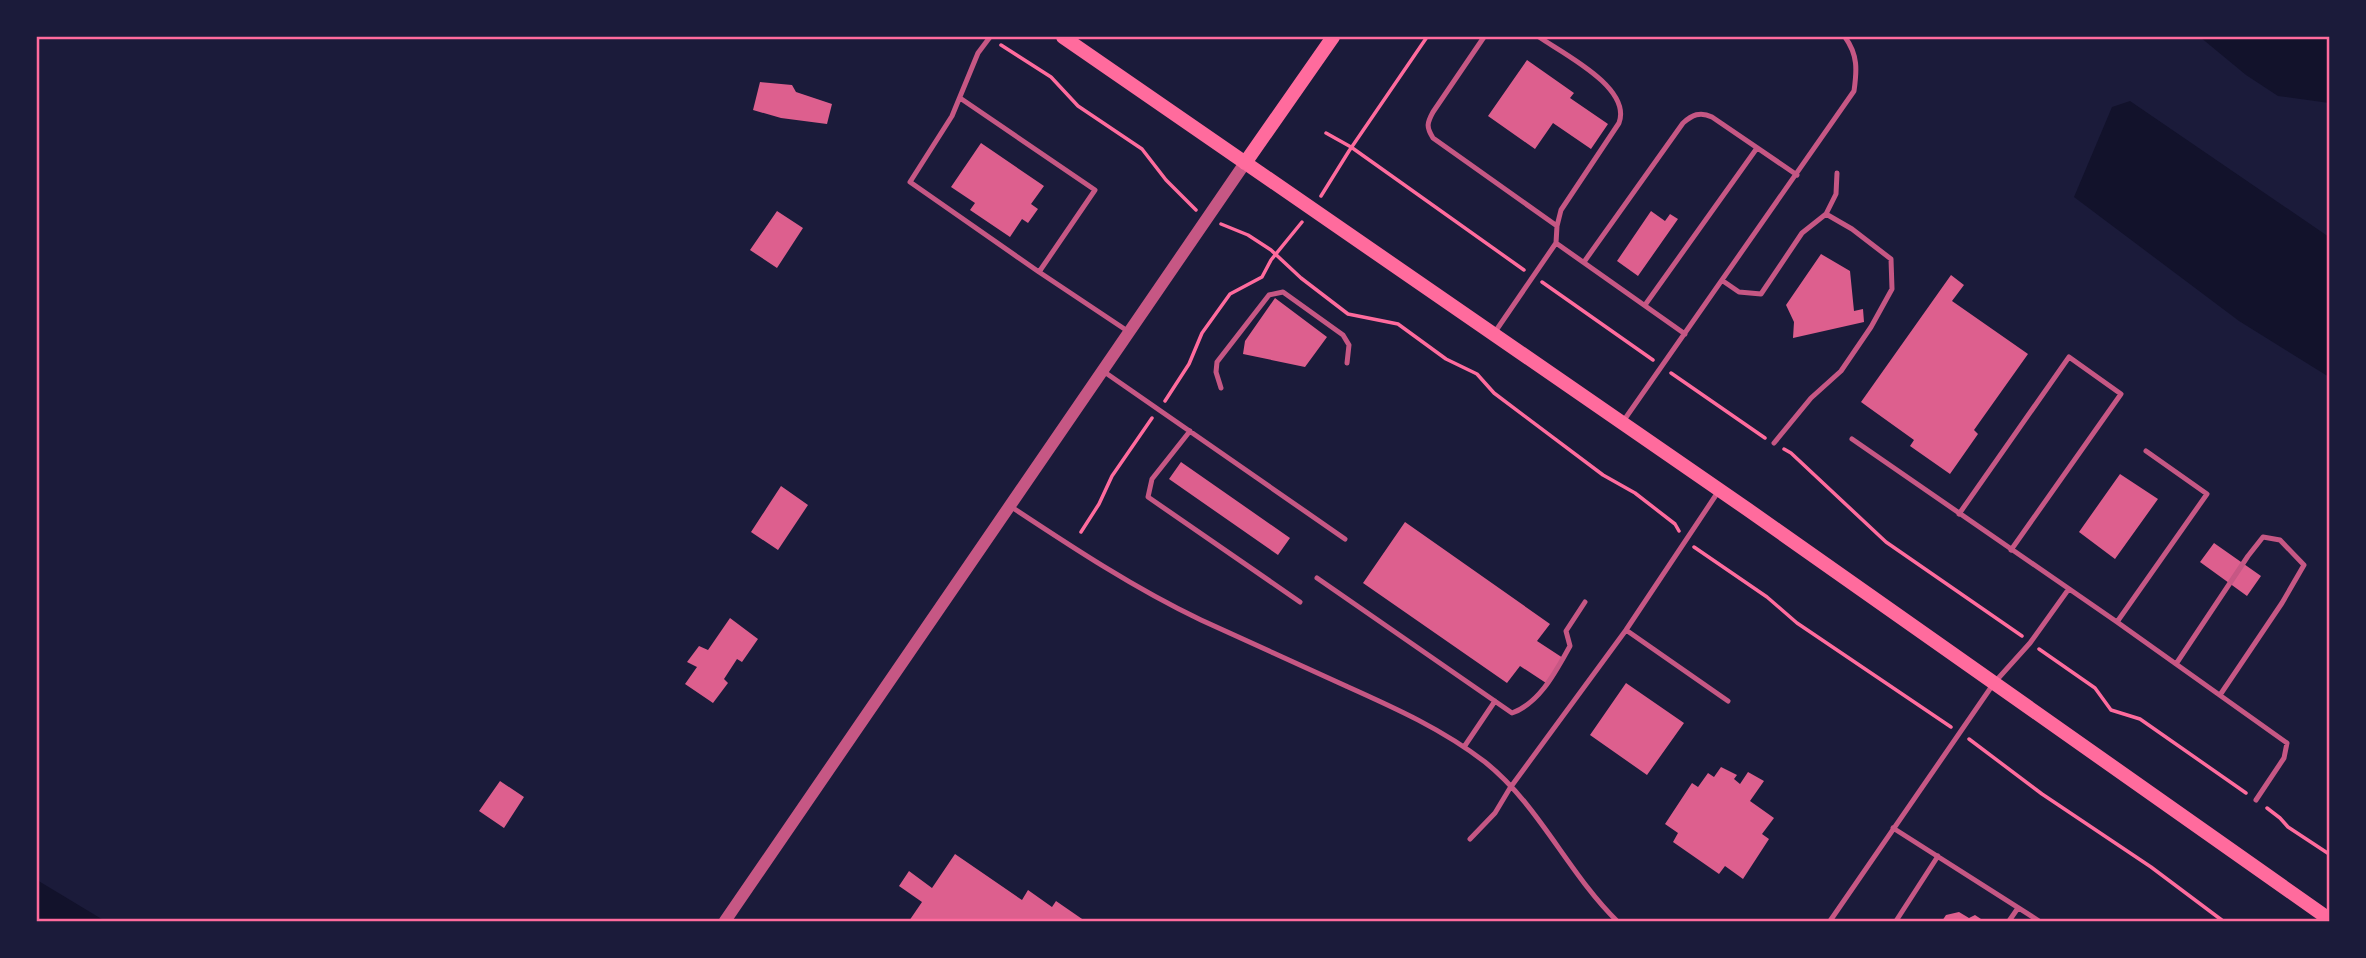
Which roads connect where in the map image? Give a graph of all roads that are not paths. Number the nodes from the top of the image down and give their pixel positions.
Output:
1 (990, 37) edge
2 (1333, 37) edge
3 (1483, 37) edge
4 (1539, 37) edge
5 (1845, 37) edge
6 (1067, 38) edge
7 (960, 98) junction
8 (1757, 148) junction
9 (1245, 163) junction
10 (1838, 173) dead end
11 (1797, 175) junction
12 (1826, 214) junction
13 (1556, 226) junction
14 (1556, 243) junction
15 (1584, 262) junction
16 (1039, 272) junction
17 (1723, 281) junction
18 (1645, 305) junction
19 (1129, 332) junction
20 (1493, 334) junction
21 (1685, 334) junction
22 (1347, 363) dead end
23 (1103, 371) junction
24 (1221, 388) dead end
25 (1622, 423) junction
26 (1190, 431) junction
27 (1852, 439) dead end
28 (1774, 443) road end
29 (2146, 451) dead end
30 (1720, 490) junction
31 (1010, 506) junction
32 (1959, 514) junction
33 (1345, 539) dead end
34 (2011, 550) junction
35 (1317, 578) dead end
36 (2068, 590) junction
37 (1300, 602) dead end
38 (1585, 602) dead end
39 (2117, 622) junction
40 (1626, 630) junction
41 (2176, 664) junction
42 (1994, 682) junction
43 (2220, 695) junction
44 (1495, 701) junction
45 (1728, 701) dead end
46 (1464, 747) junction
47 (1510, 788) junction
48 (2256, 800) road end
49 (1894, 828) junction
50 (1470, 839) dead end
51 (1938, 856) junction
52 (2018, 908) junction
53 (2329, 919) edge
54 (725, 921) edge
55 (1616, 921) edge
56 (1829, 921) edge
57 (1896, 921) edge
58 (2010, 921) edge
59 (2039, 921) edge

1 - 7 lane
2 - 9 main road
3 - 13 lane
4 - 13 lane
5 - 11 lane
6 - 9 main road
7 - 16 lane
7 - 16 lane
8 - 11 lane
8 - 15 lane
8 - 18 lane
9 - 19 street
9 - 20 main road
10 - 12 lane
11 - 17 lane
12 - 17 lane
12 - 28 lane
13 - 14 lane
14 - 15 lane
14 - 20 lane
15 - 18 lane
16 - 19 lane
17 - 21 lane
18 - 21 lane
19 - 23 street
20 - 25 main road
21 - 25 lane
22 - 24 lane
23 - 26 lane
23 - 31 street
25 - 30 main road
26 - 33 lane
26 - 37 lane
27 - 32 lane
29 - 39 lane
30 - 40 lane
30 - 42 main road
31 - 46 lane
31 - 54 street
32 - 34 lane
32 - 34 lane
34 - 36 lane
35 - 44 lane
36 - 39 lane
36 - 42 lane
38 - 44 lane
39 - 41 lane
40 - 45 lane
40 - 47 lane
41 - 43 lane
41 - 43 lane
42 - 49 lane
42 - 53 main road
43 - 48 lane
44 - 46 lane
46 - 47 lane
47 - 50 lane
47 - 55 lane
49 - 51 lane
49 - 56 lane
51 - 52 lane
51 - 57 lane
52 - 58 lane
52 - 59 lane

